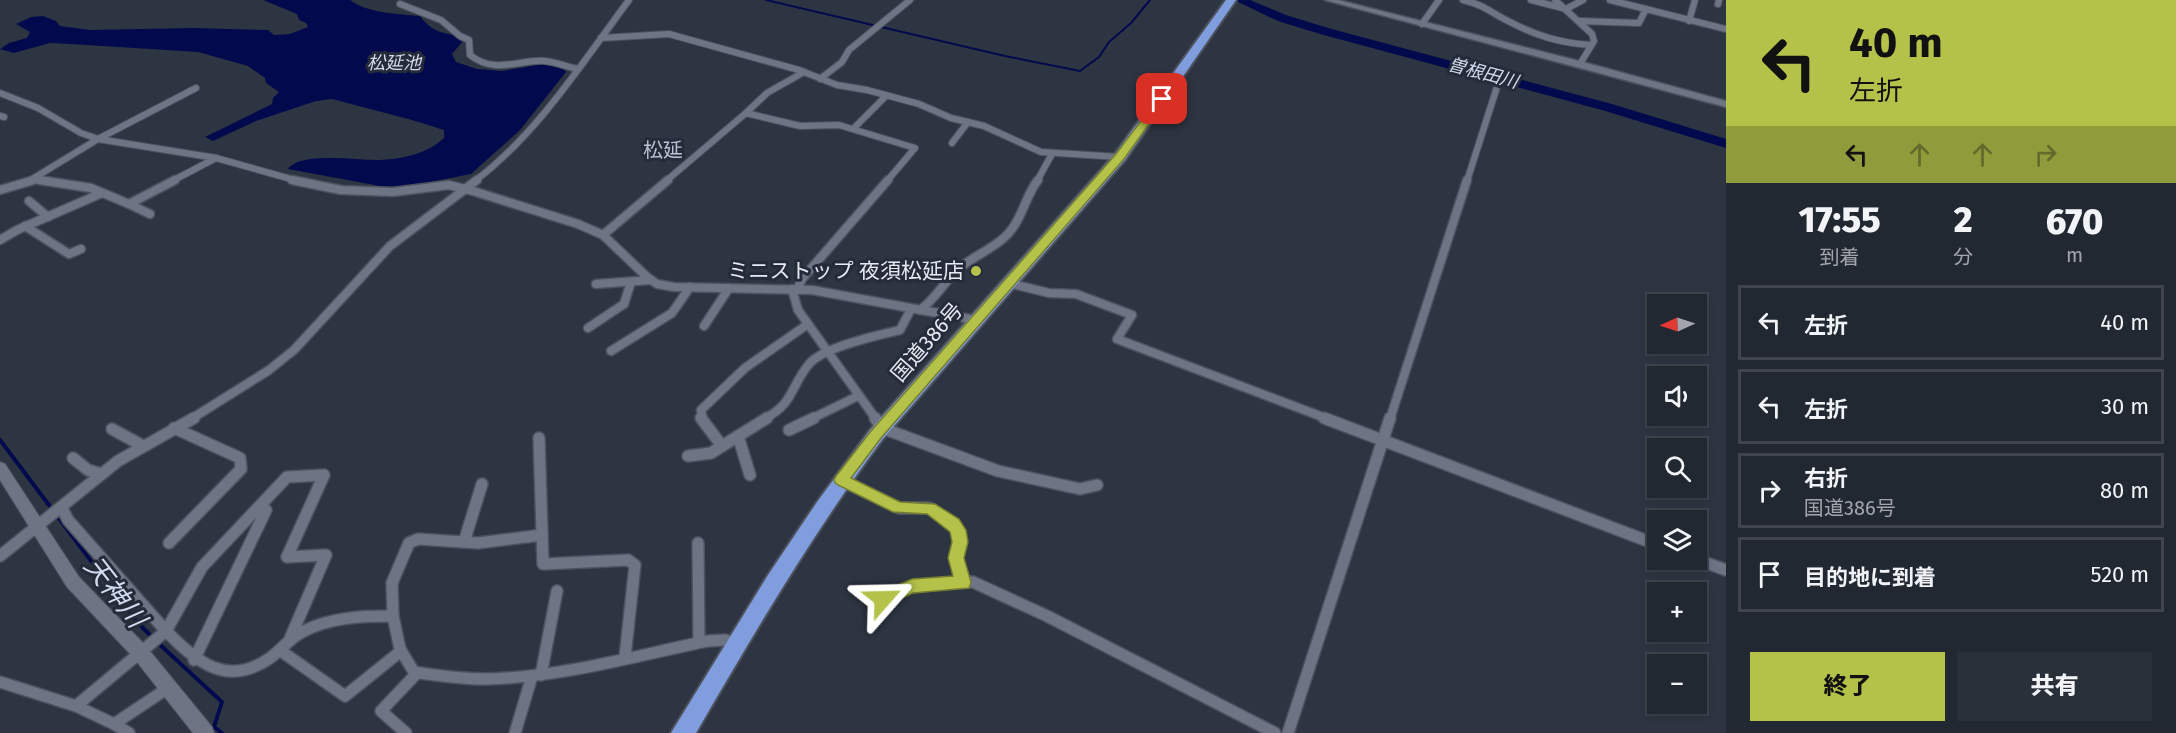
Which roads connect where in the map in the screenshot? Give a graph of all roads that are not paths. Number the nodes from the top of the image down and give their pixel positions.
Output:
1 (629, 0) edge
2 (910, 0) edge
3 (1329, 0) edge
4 (1439, 0) edge
5 (1462, 0) edge
6 (1531, 0) edge
7 (1555, 0) edge
8 (1582, 0) edge
9 (1610, 0) edge
10 (1695, 0) edge
11 (1230, 3) edge
12 (400, 4) dead end
13 (1649, 7) junction
14 (1566, 9) junction
15 (1580, 21) junction
16 (1689, 21) junction
17 (1422, 24) junction
18 (1726, 29) edge
19 (601, 38) junction
20 (1591, 45) junction
21 (1580, 64) junction
22 (578, 69) junction
23 (804, 72) junction
24 (820, 79) junction
25 (1497, 87) dead end
26 (196, 88) dead end
27 (4, 94) edge
28 (886, 96) junction
29 (0, 100) edge
30 (1726, 104) edge
31 (746, 113) junction
32 (968, 122) junction
33 (853, 129) junction
34 (98, 139) junction
35 (952, 143) dead end
36 (1052, 154) junction
37 (1120, 157) junction
38 (216, 158) junction
39 (36, 179) junction
40 (0, 190) edge
41 (463, 190) junction
42 (102, 194) junction
43 (29, 201) dead end
44 (129, 204) junction
45 (150, 214) dead end
46 (48, 217) junction
47 (25, 226) junction
48 (603, 235) junction
49 (0, 240) edge
50 (81, 249) dead end
51 (651, 280) junction
52 (631, 282) junction
53 (596, 284) dead end
54 (1008, 284) junction
55 (690, 287) junction
56 (729, 288) junction
57 (794, 289) junction
58 (916, 309) junction
59 (976, 320) junction
60 (808, 324) junction
61 (704, 326) dead end
62 (588, 328) dead end
63 (611, 351) dead end
64 (827, 352) junction
65 (858, 396) junction
66 (174, 428) junction
67 (882, 428) junction
68 (112, 429) dead end
69 (789, 430) dead end
70 (738, 435) junction
71 (539, 438) dead end
72 (1383, 441) junction
73 (143, 446) junction
74 (722, 446) junction
75 (688, 456) dead end
76 (73, 458) dead end
77 (0, 468) edge
78 (102, 474) junction
79 (750, 476) dead end
80 (841, 480) junction
81 (482, 484) dead end
82 (1097, 485) dead end
83 (260, 506) junction
84 (62, 508) junction
85 (38, 528) junction
86 (542, 535) junction
87 (1647, 540) edge
88 (464, 542) junction
89 (169, 543) dead end
90 (698, 543) dead end
91 (0, 556) edge
92 (1707, 563) edge
93 (1726, 570) edge
94 (963, 582) junction
95 (557, 591) dead end
96 (883, 599) dead end
97 (393, 616) junction
98 (166, 631) junction
99 (699, 642) junction
100 (737, 643) junction
101 (285, 646) junction
102 (139, 651) junction
103 (401, 651) junction
104 (625, 657) junction
105 (194, 660) junction
106 (417, 673) junction
107 (536, 675) junction
108 (0, 682) edge
109 (168, 688) junction
110 (76, 706) junction
111 (114, 724) junction
112 (129, 733) edge
113 (205, 733) edge
114 (406, 733) edge
115 (514, 733) edge
116 (683, 733) edge
117 (1275, 733) edge
118 (1288, 733) edge

1 - 19 street
2 - 24 street
3 - 17 street
4 - 17 street
5 - 20 street
6 - 14 street
7 - 14 street
8 - 14 street
9 - 13 street
10 - 16 street
11 - 37 highway, 国道386号
12 - 22 street
13 - 15 street
13 - 16 street
14 - 15 street
15 - 20 street
16 - 18 street
17 - 21 street
19 - 22 street
19 - 23 street
20 - 21 street
21 - 30 street
22 - 41 street
23 - 24 street
23 - 31 street
24 - 28 street
25 - 72 street
26 - 34 street
27 - 29 street
27 - 34 street
28 - 32 street
28 - 33 street
31 - 33 street
31 - 48 street
32 - 35 street
32 - 36 street
33 - 57 street
34 - 38 street
34 - 39 street
36 - 37 street
36 - 58 street
37 - 54 highway, 国道386号
38 - 41 street
38 - 44 street
39 - 40 street
39 - 42 street
41 - 48 street
41 - 66 street
42 - 44 street
42 - 46 street
43 - 46 street
44 - 45 street
46 - 47 street
47 - 49 street
47 - 50 street
48 - 51 street
51 - 52 street
51 - 55 street
52 - 53 street
52 - 62 street
54 - 59 highway, 国道386号
54 - 72 street
55 - 56 street
55 - 63 street
56 - 57 street
56 - 61 street
57 - 58 street
57 - 60 street
58 - 59 street
58 - 64 street
59 - 67 highway, 国道386号
60 - 64 street
60 - 74 street
64 - 65 street
64 - 70 street
65 - 67 street
65 - 69 street
66 - 73 street
66 - 89 street
67 - 80 highway, 国道386号
67 - 82 street
68 - 73 street
70 - 74 street
70 - 79 street
71 - 86 street
72 - 87 street
72 - 118 street
73 - 78 street
74 - 75 street
76 - 78 street
77 - 85 main road
78 - 84 street
80 - 94 street
80 - 100 highway, 国道386号
81 - 88 street
83 - 98 street
83 - 101 street
83 - 105 street
84 - 85 street
84 - 98 street
85 - 91 street
85 - 102 main road
86 - 88 street
86 - 104 street
88 - 97 street
90 - 99 street
92 - 93 street
94 - 96 street
94 - 117 street
95 - 107 street
97 - 101 street
97 - 103 street
98 - 102 street
98 - 105 street
99 - 100 street
99 - 104 street
100 - 116 highway, 国道386号
101 - 103 street
101 - 105 street
102 - 109 main road
102 - 110 street
103 - 106 street
104 - 107 street
106 - 107 street
106 - 114 street
107 - 115 street
108 - 110 street
109 - 111 street
109 - 113 main road
110 - 111 street
111 - 112 street

